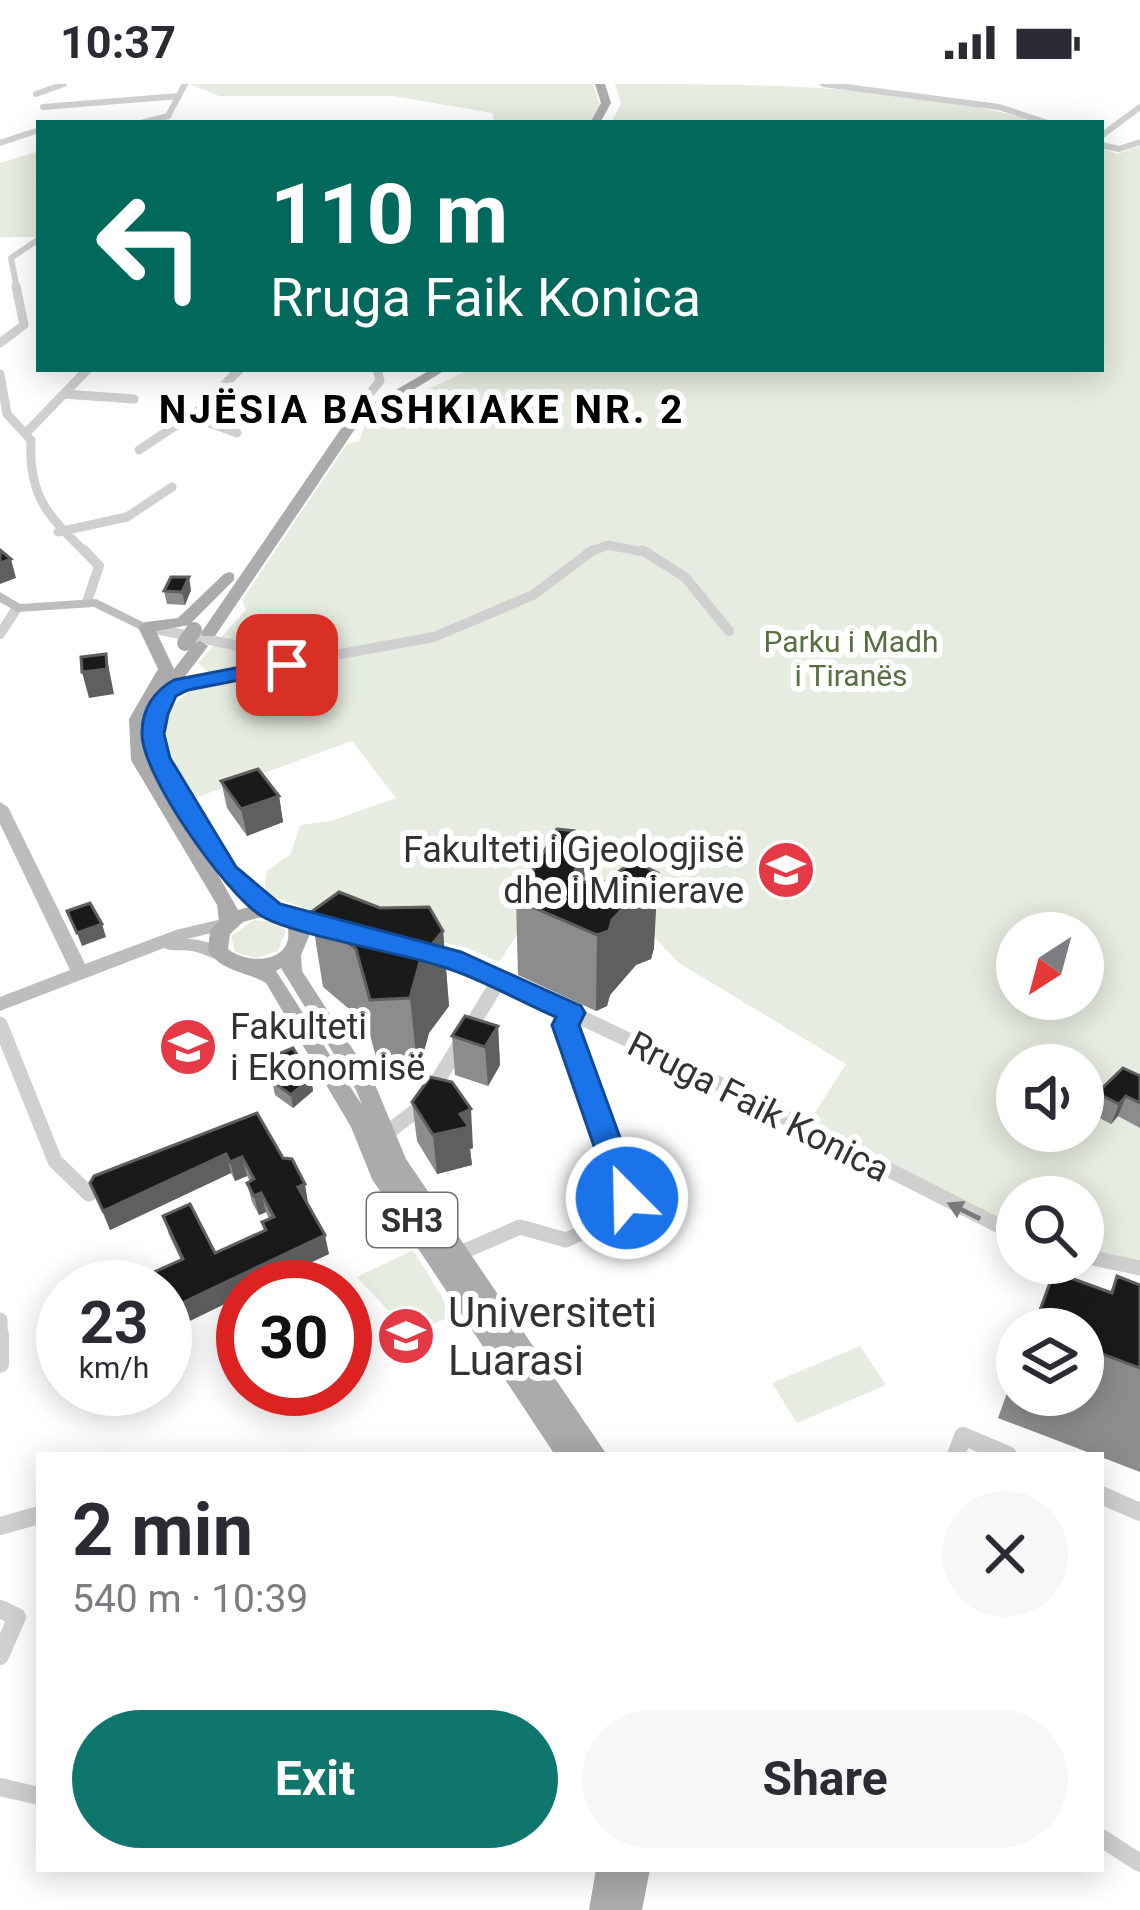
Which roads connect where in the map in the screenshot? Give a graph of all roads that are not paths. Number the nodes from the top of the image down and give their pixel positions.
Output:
1 (64, 84) edge
2 (600, 84) edge
3 (609, 84) edge
4 (823, 84) edge
5 (183, 90) edge
6 (36, 94) dead end
7 (194, 104) dead end
8 (1140, 106) edge
9 (44, 107) dead end
10 (153, 120) edge
11 (597, 120) edge
12 (607, 120) edge
13 (1039, 120) edge
14 (36, 131) edge
15 (0, 133) edge
16 (17, 137) junction
17 (1104, 138) edge
18 (1140, 142) edge
19 (0, 143) edge
20 (1104, 143) edge
21 (36, 241) edge
22 (0, 344) edge
23 (85, 372) edge
24 (237, 372) edge
25 (378, 372) edge
26 (420, 372) edge
27 (436, 372) edge
28 (0, 374) edge
29 (64, 394) junction
30 (134, 400) dead end
31 (361, 404) junction
32 (191, 416) junction
33 (26, 433) junction
34 (237, 433) dead end
35 (139, 450) dead end
36 (172, 487) dead end
37 (58, 532) junction
38 (230, 578) junction
39 (0, 596) edge
40 (87, 602) junction
41 (17, 608) junction
42 (0, 612) edge
43 (146, 627) junction
44 (729, 631) dead end
45 (0, 634) edge
46 (197, 638) junction
47 (176, 666) junction
48 (256, 670) junction
49 (204, 679) junction
50 (167, 692) junction
51 (0, 807) edge
52 (276, 912) junction
53 (305, 919) dead end
54 (228, 923) junction
55 (322, 935) edge
56 (160, 946) junction
57 (406, 947) edge
58 (294, 951) junction
59 (222, 956) junction
60 (255, 968) junction
61 (81, 974) junction
62 (500, 980) junction
63 (0, 1004) edge
64 (572, 1013) junction
65 (0, 1024) edge
66 (387, 1133) junction
67 (88, 1194) edge
68 (996, 1225) edge
69 (458, 1254) junction
70 (1104, 1260) edge
71 (1140, 1268) edge
72 (0, 1320) edge
73 (0, 1364) edge
74 (568, 1452) edge
75 (591, 1452) edge
76 (957, 1452) edge
77 (1001, 1452) edge
78 (1104, 1496) edge
79 (1140, 1512) edge
80 (36, 1516) edge
81 (0, 1526) edge
82 (8, 1613) edge
83 (0, 1656) edge
84 (0, 1787) edge
85 (36, 1791) edge
86 (1104, 1840) edge
87 (1140, 1863) edge
88 (611, 1872) edge
89 (633, 1872) edge
90 (605, 1910) edge
91 (626, 1910) edge

1 - 6 street
2 - 11 main road
3 - 12 main road
4 - 13 street
5 - 7 street
5 - 9 street
5 - 10 street
8 - 17 street
14 - 16 street
15 - 16 street
16 - 19 street
18 - 20 street
21 - 22 street
23 - 29 street
24 - 32 street
25 - 31 street
26 - 31 main road, SH3
27 - 46 main road, SH3
28 - 33 street
29 - 30 street
29 - 33 street
31 - 38 main road, SH3
32 - 34 street
32 - 35 street
33 - 37 street
36 - 37 street
37 - 40 street
38 - 43 main road
38 - 46 main road, SH3
39 - 41 street
40 - 41 street
40 - 43 street
41 - 42 street
41 - 45 street
43 - 47 main road
43 - 48 street
44 - 48 street
46 - 47 main road, SH3
47 - 49 street
47 - 50 main road, SH3
47 - 54 main road, SH3
48 - 49 street
49 - 50 street
50 - 52 main road, SH3
51 - 61 street
52 - 53 street
52 - 54 main road
52 - 58 main road, SH3
54 - 56 street
54 - 59 main road
55 - 58 street
56 - 59 street
56 - 61 street
57 - 62 street, Rruga Faik Konica
58 - 60 main road
58 - 66 main road, SH3
59 - 60 main road, SH3
60 - 74 main road, SH3
61 - 63 street
62 - 64 street, Rruga Faik Konica
62 - 66 street
68 -> 64 street, Rruga Faik Konica
64 - 69 street
65 - 67 street
66 - 69 main road, SH3
69 - 75 main road, SH3
70 - 71 street
72 - 73 street
76 - 77 street
78 - 79 street
80 - 81 street
82 - 83 street
84 - 85 street
86 - 87 street
88 - 90 main road
89 - 91 main road

